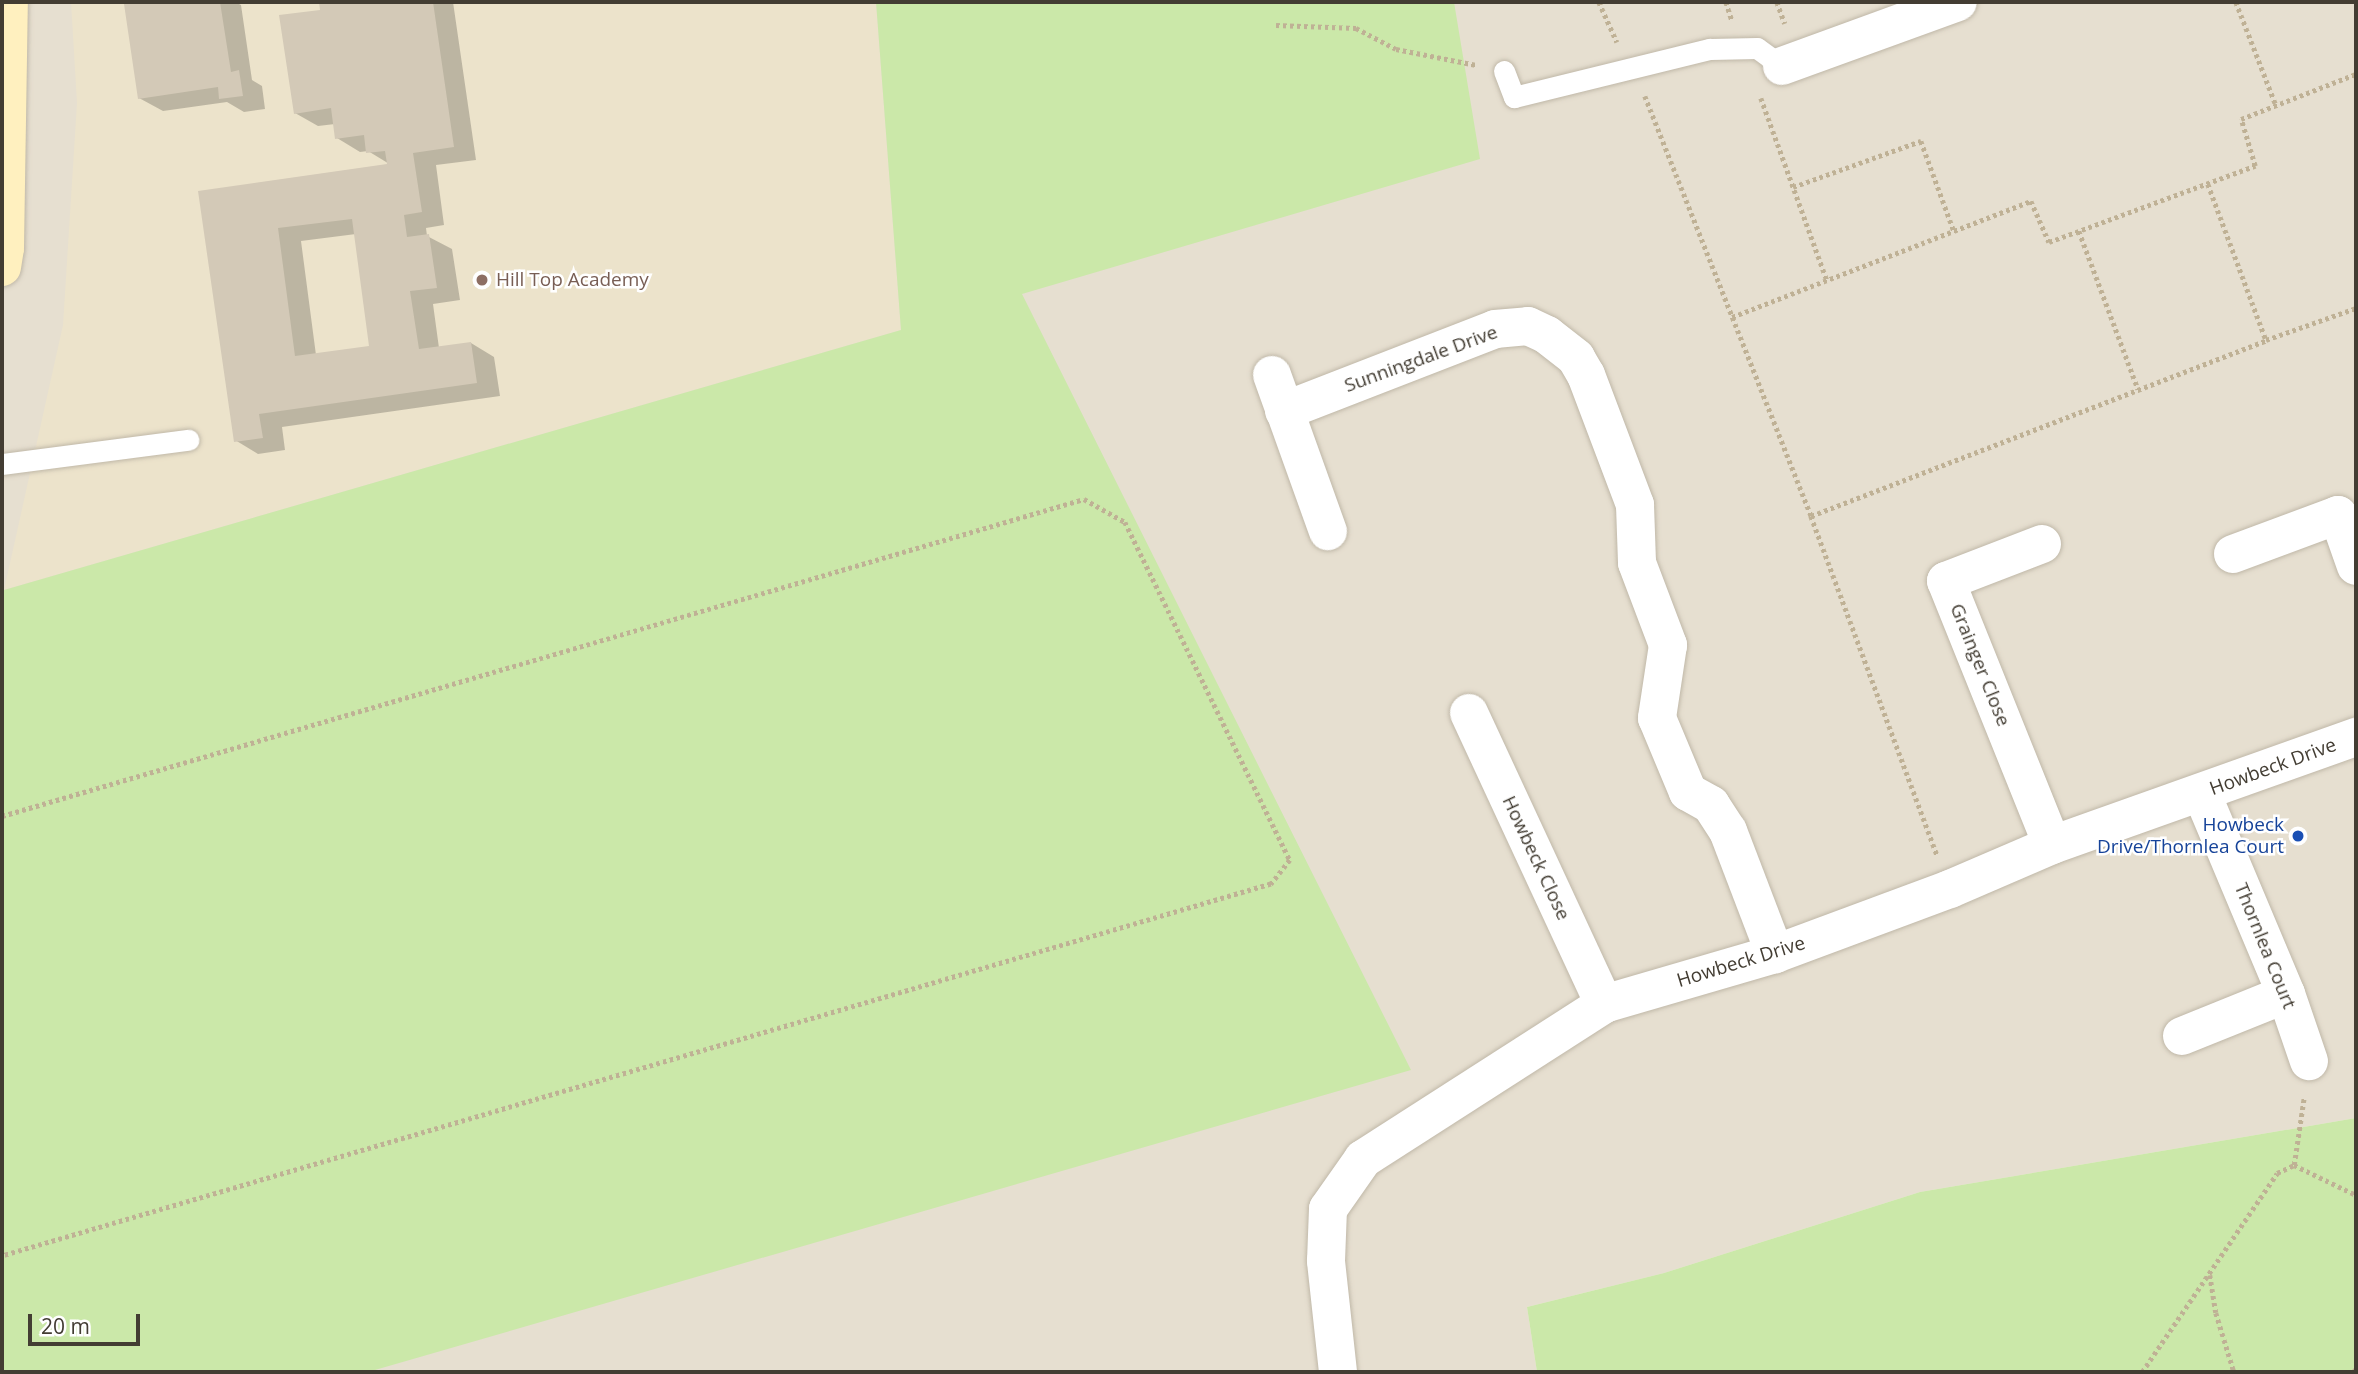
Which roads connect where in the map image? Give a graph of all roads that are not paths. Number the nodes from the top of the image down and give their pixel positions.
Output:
1 (9, 2) edge
2 (1958, 2) edge
3 (1782, 66) joint
4 (1504, 71) road end
5 (2, 267) edge
6 (1272, 375) dead end
7 (1284, 411) junction
8 (188, 440) dead end
9 (2, 464) edge
10 (1328, 531) dead end
11 (2042, 544) dead end
12 (2233, 554) dead end
13 (2356, 566) edge
14 (1469, 713) dead end
15 (2356, 737) edge
16 (2202, 794) junction
17 (2052, 845) junction
18 (1775, 954) junction
19 (2287, 995) junction
20 (1604, 1004) junction
21 (2182, 1036) dead end
22 (2309, 1061) road end
23 (1338, 1372) edge

1 - 5 main road
2 - 3 street
3 - 4 lane
6 - 7 street
7 - 10 street
7 - 18 street, Sunningdale Drive
8 - 9 lane
11 - 17 street, Grainger Close
12 - 13 street
14 - 20 street, Howbeck Close
15 - 16 street, Howbeck Drive
16 - 17 street, Howbeck Drive
16 - 19 street, Thornlea Court
17 - 18 street, Howbeck Drive
18 - 20 street, Howbeck Drive
19 - 21 street
19 - 22 street, Thornlea Court
20 - 23 street, Howbeck Drive

